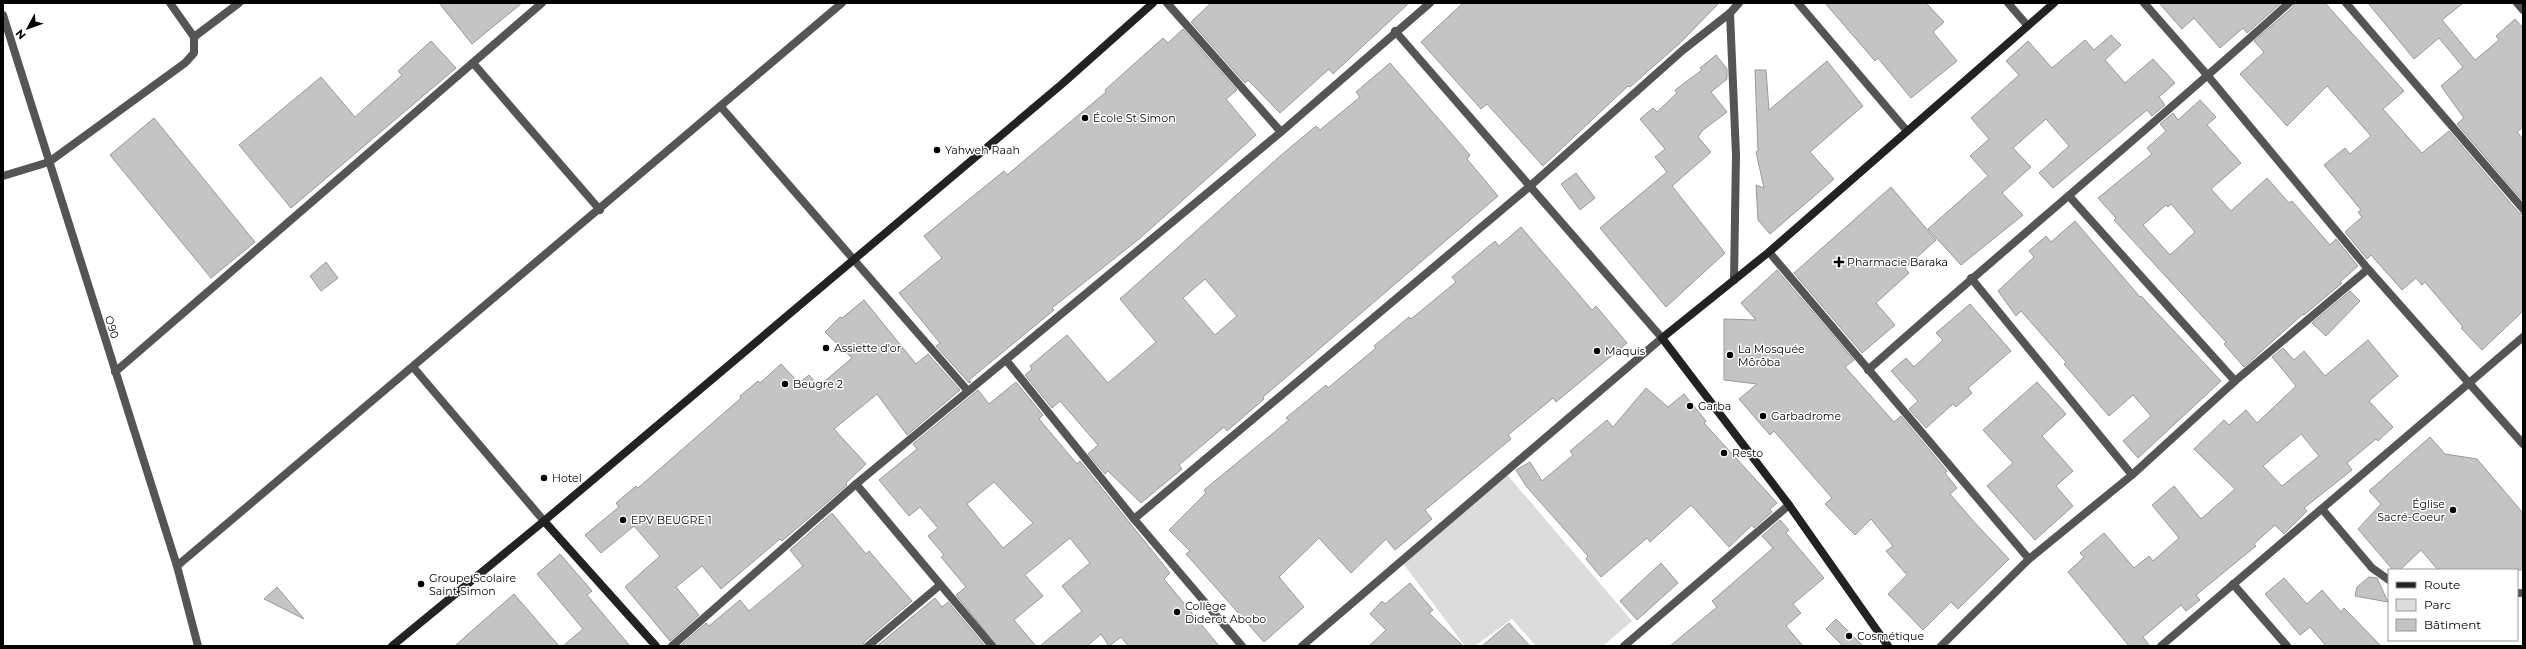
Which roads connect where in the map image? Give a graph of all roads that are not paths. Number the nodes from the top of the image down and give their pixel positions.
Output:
1 (170, 3) edge
2 (239, 3) edge
3 (542, 3) edge
4 (842, 3) edge
5 (1152, 3) edge
6 (1167, 3) edge
7 (1430, 3) edge
8 (1739, 3) edge
9 (1798, 3) edge
10 (2008, 3) edge
11 (2054, 3) edge
12 (2144, 3) edge
13 (2289, 3) edge
14 (2346, 3) edge
15 (2517, 3) edge
16 (2523, 10) edge
17 (1730, 13) junction
18 (3, 15) edge
19 (2027, 25) junction
20 (1395, 31) junction
21 (194, 37) junction
22 (473, 63) junction
23 (2208, 76) junction
24 (721, 107) junction
25 (1907, 131) junction
26 (1281, 132) junction
27 (49, 162) junction
28 (3, 176) edge
29 (1529, 187) junction
30 (2069, 196) junction
31 (2523, 209) edge
32 (600, 210) junction
33 (1769, 252) junction
34 (852, 260) junction
35 (2368, 269) junction
36 (1971, 278) junction
37 (1734, 280) junction
38 (1662, 338) junction
39 (2523, 338) edge
40 (1006, 360) junction
41 (413, 367) junction
42 (1868, 370) junction
43 (115, 372) junction
44 (2235, 381) junction
45 (2470, 384) junction
46 (968, 392) junction
47 (2523, 444) edge
48 (2132, 475) junction
49 (856, 484) junction
50 (1789, 506) junction
51 (2322, 509) junction
52 (1134, 519) junction
53 (544, 521) junction
54 (2029, 559) junction
55 (177, 566) junction
56 (2388, 579) edge
57 (2233, 584) junction
58 (940, 585) junction
59 (198, 646) edge
60 (392, 646) edge
61 (656, 646) edge
62 (672, 646) edge
63 (868, 646) edge
64 (992, 646) edge
65 (1242, 646) edge
66 (1302, 646) edge
67 (1624, 646) edge
68 (1888, 646) edge
69 (1941, 646) edge
70 (2161, 646) edge
71 (2287, 646) edge

1 - 21 street
2 - 21 street
3 - 22 street
4 - 24 street
5 - 34 street
6 - 26 street
7 - 20 street
8 - 17 street
9 - 25 street
10 - 19 street
11 - 19 street
12 - 23 street
13 - 23 street
14 - 31 street
15 - 16 street
17 - 29 street
17 - 37 street
18 - 27 street, O90
19 - 25 street
20 - 26 street
20 - 29 street
21 - 27 street
22 - 32 street
22 - 43 street
23 - 30 street
23 - 35 street
24 - 32 street
24 - 34 street
25 - 33 street
26 - 40 street
27 - 28 street
27 - 43 street, O90
29 - 38 street
29 - 52 street
30 - 36 street
30 - 44 street
32 - 41 street
33 - 37 street
33 - 42 street
34 - 46 street
34 - 53 street
35 - 44 street
35 - 45 street
36 - 42 street
36 - 48 street
37 - 38 street
38 - 50 street
38 - 66 street
39 - 45 street
40 - 46 street
40 - 52 street
41 - 53 street
41 - 55 street
42 - 54 street
43 - 55 street, O90
44 - 48 street
45 - 47 street
45 - 51 street
46 - 49 street
48 - 54 street
49 - 58 street
49 - 62 street
50 - 67 street
50 - 68 street
51 - 56 street
51 - 57 street
52 - 65 street
53 - 60 street
53 - 61 street
54 - 69 street
55 - 59 street, O90
57 - 70 street
57 - 71 street
58 - 63 street
58 - 64 street

